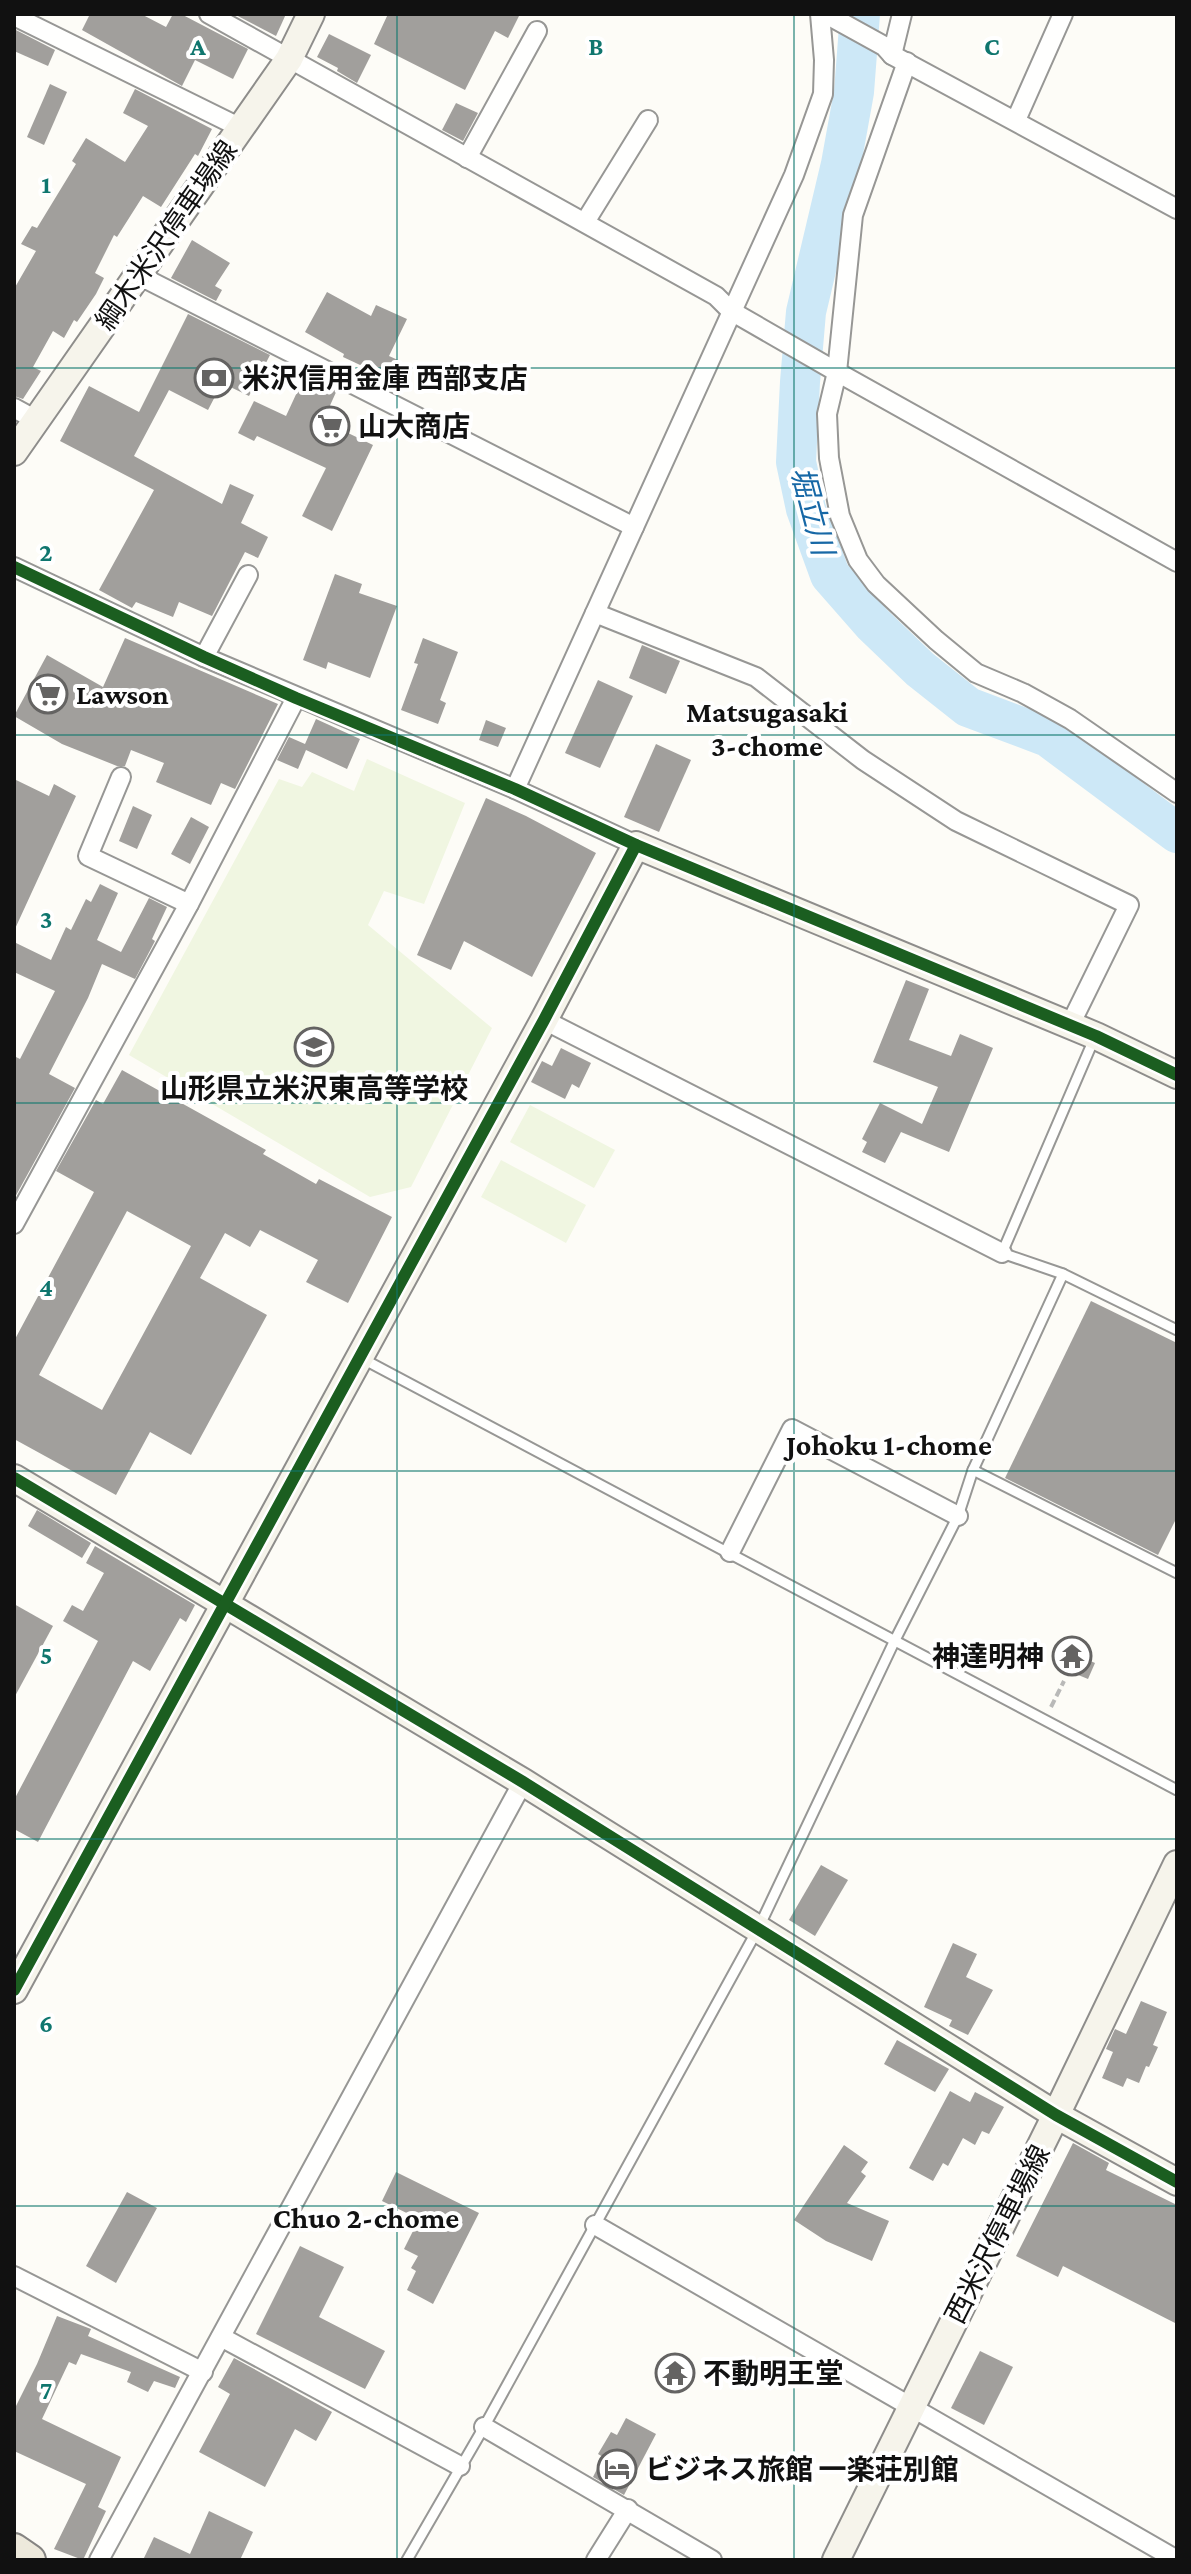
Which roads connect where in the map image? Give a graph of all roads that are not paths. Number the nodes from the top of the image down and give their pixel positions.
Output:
1 (209, 14) edge
2 (311, 14) edge
3 (820, 14) edge
4 (827, 14) edge
5 (902, 14) edge
6 (1063, 14) edge
7 (14, 16) edge
8 (537, 31) dead end
9 (895, 54) junction
10 (289, 59) junction
11 (648, 120) dead end
12 (1016, 120) junction
13 (241, 128) junction
14 (467, 158) junction
15 (1177, 209) edge
16 (585, 222) junction
17 (138, 275) junction
18 (731, 311) junction
19 (829, 368) junction
20 (25, 414) edge
21 (14, 452) edge
22 (634, 527) junction
23 (1177, 562) edge
24 (14, 567) edge
25 (248, 575) dead end
26 (595, 613) junction
27 (204, 657) junction
28 (296, 698) junction
29 (121, 777) dead end
30 (515, 789) junction
31 (1177, 793) edge
32 (636, 845) junction
33 (189, 904) junction
34 (544, 1020) junction
35 (1070, 1025) junction
36 (1096, 1036) junction
37 (1177, 1075) edge
38 (14, 1224) edge
39 (1002, 1253) junction
40 (1063, 1274) junction
41 (1177, 1330) edge
42 (360, 1357) junction
43 (973, 1470) junction
44 (14, 1478) edge
45 (958, 1516) junction
46 (730, 1552) junction
47 (1177, 1573) edge
48 (225, 1604) junction
49 (894, 1642) junction
50 (523, 1782) junction
51 (1177, 1790) edge
52 (1177, 1864) edge
53 (759, 1927) junction
54 (14, 1990) edge
55 (1056, 2115) junction
56 (1177, 2182) edge
57 (595, 2225) junction
58 (14, 2276) edge
59 (221, 2337) junction
60 (203, 2372) junction
61 (909, 2408) junction
62 (484, 2427) junction
63 (460, 2466) junction
64 (628, 2509) junction
65 (14, 2549) edge
66 (30, 2560) edge
67 (99, 2560) edge
68 (407, 2560) edge
69 (596, 2560) edge
70 (712, 2560) edge
71 (836, 2560) edge
72 (1177, 2560) edge

1 - 10 street
2 - 10 street, 綱木米沢停車場線
3 - 18 street
4 - 9 street
5 - 9 street
6 - 12 street
7 - 13 street
8 - 14 street
9 - 12 street
9 - 19 street
10 - 13 street, 綱木米沢停車場線
10 - 14 street
11 - 16 street
12 - 15 street
13 - 17 street, 綱木米沢停車場線
14 - 16 street
16 - 18 street
17 - 20 street, 綱木米沢停車場線
17 - 22 street
18 - 19 street
18 - 22 street
19 - 23 street
19 - 31 street
20 - 21 street, 綱木米沢停車場線
22 - 26 street
24 - 27 street
25 - 27 street
26 - 30 street
26 - 35 street
27 - 28 street
28 - 30 street
28 - 33 street
29 - 33 street
30 - 32 street
32 - 34 street
32 - 35 street
33 - 38 street
34 - 39 street
34 - 42 street
35 - 36 street
36 - 37 street
36 - 39 lane
39 - 40 lane
40 - 41 lane
40 - 43 lane
42 - 46 lane
42 - 48 street
43 - 45 lane
43 - 47 lane
44 - 48 street
45 - 46 street
45 - 49 lane
46 - 49 lane
48 - 50 street
48 - 54 street
49 - 51 lane
49 - 53 lane
50 - 53 street
50 - 59 street
52 - 55 street, 西米沢停車場線
53 - 55 street
53 - 57 lane
55 - 56 street
55 - 61 street, 西米沢停車場線
57 - 61 street
57 - 62 lane
58 - 60 street
59 - 60 street
59 - 63 street
60 - 67 street
61 - 71 street, 西米沢停車場線
61 - 72 street
62 - 63 lane
62 - 64 street
63 - 68 lane
64 - 69 street
64 - 70 street
65 - 66 main road

